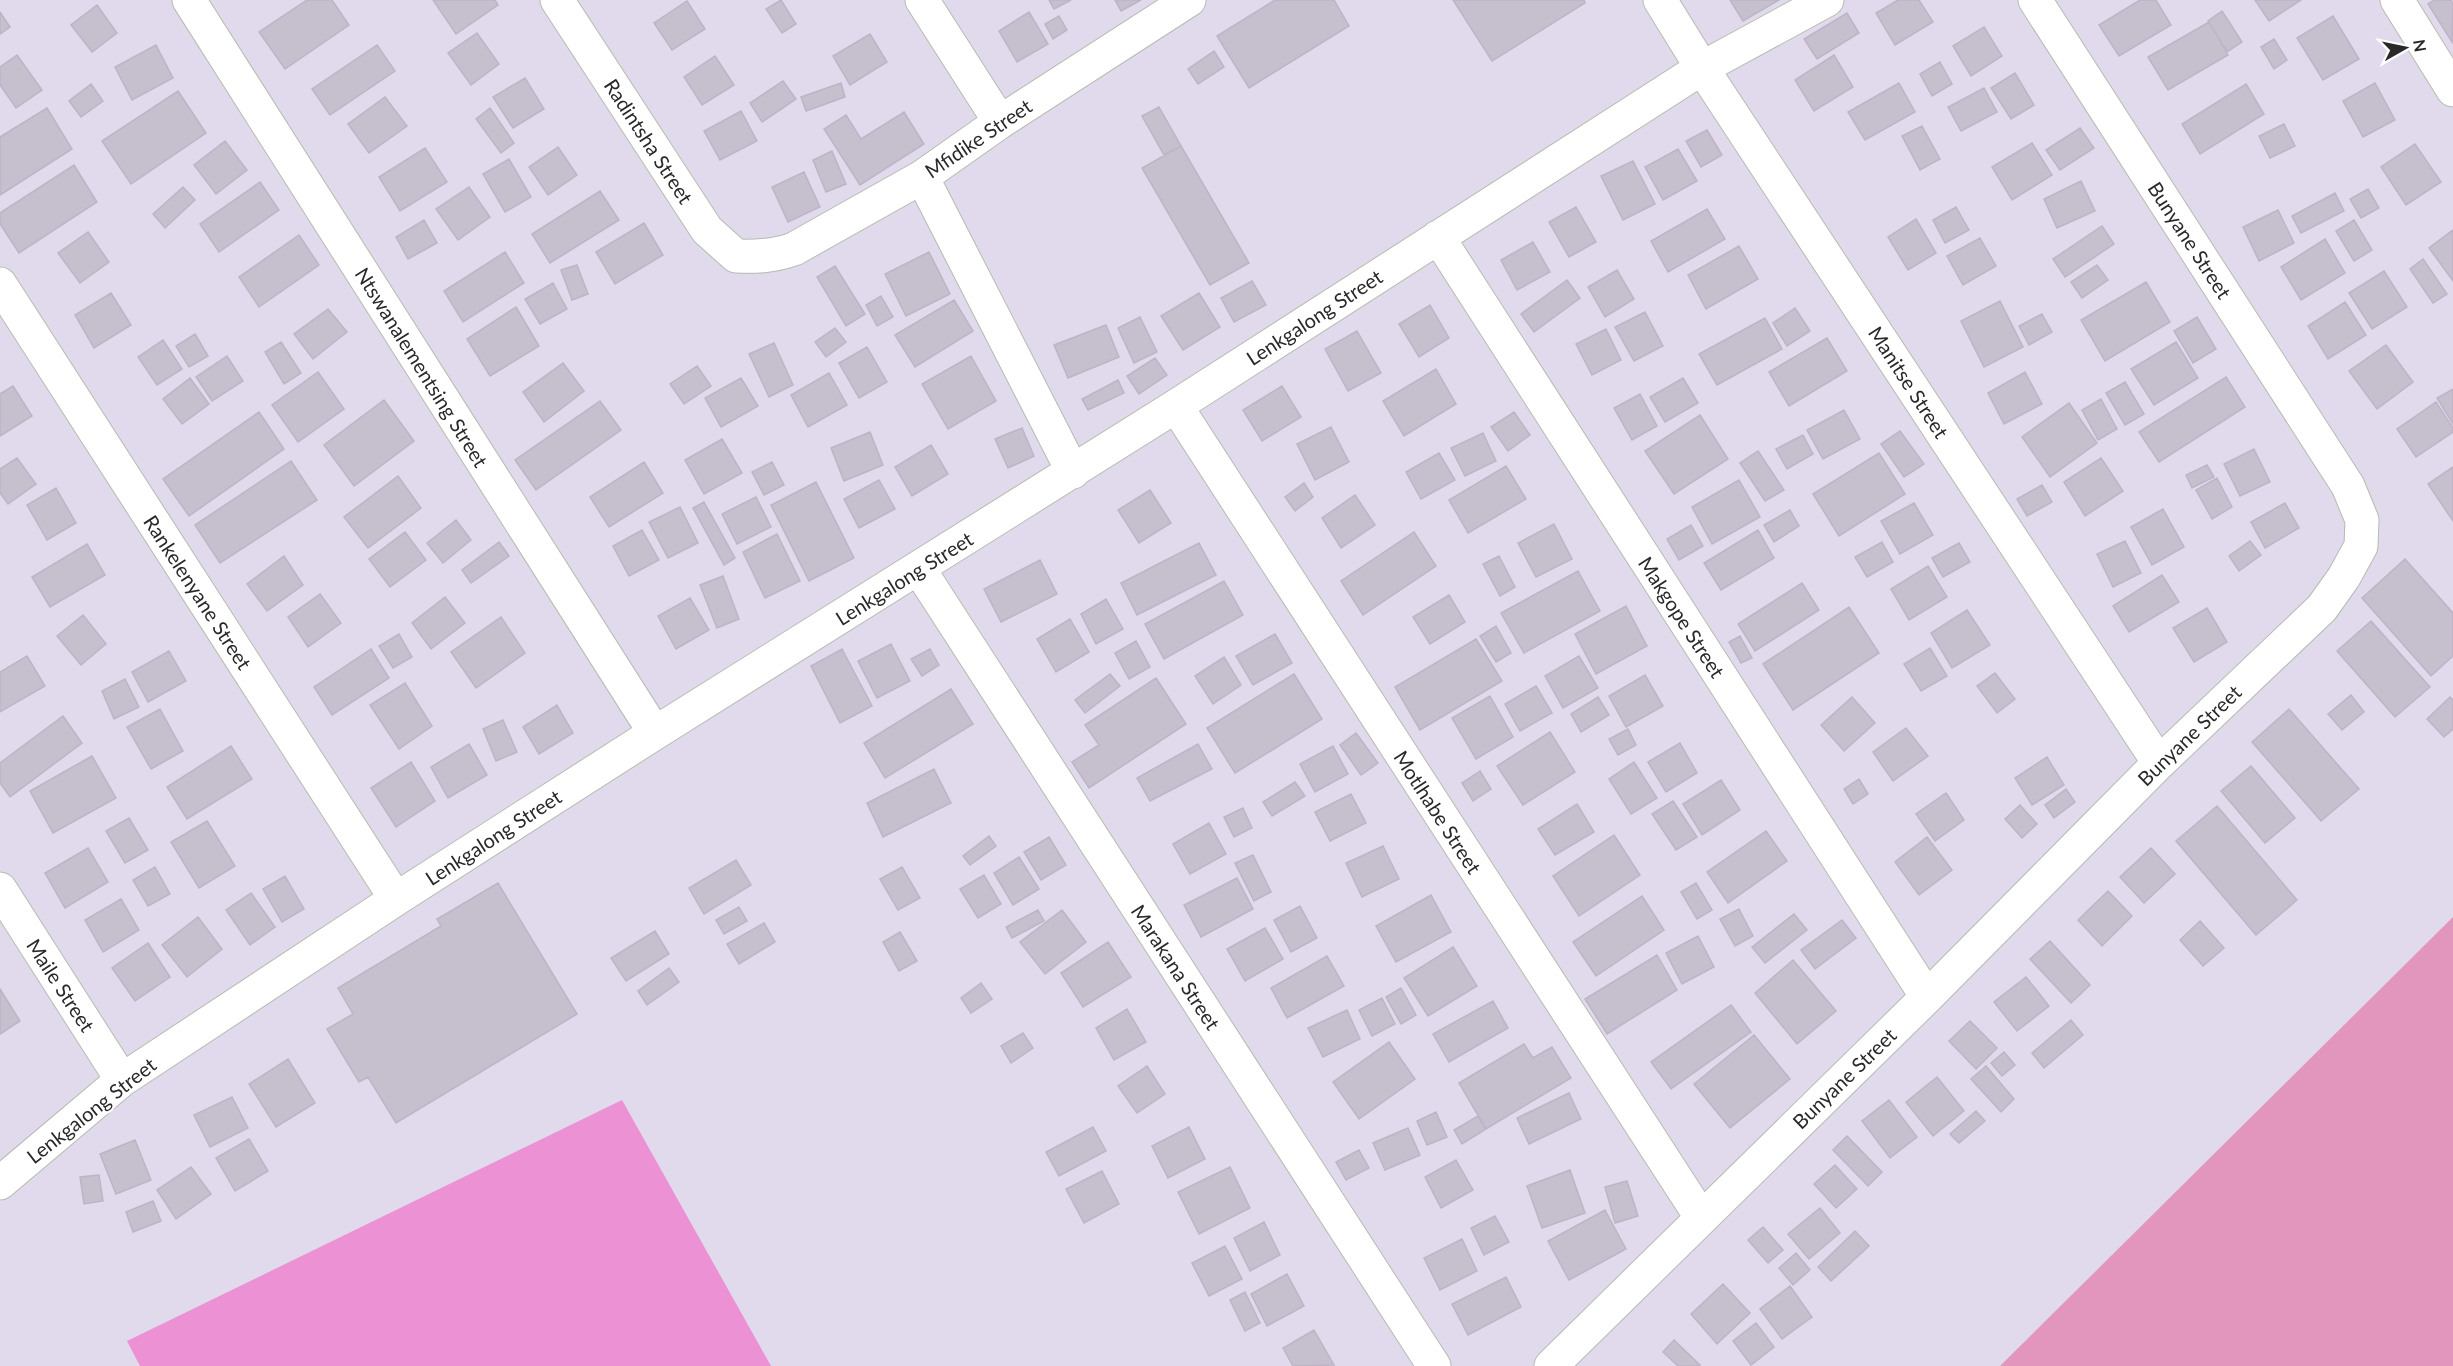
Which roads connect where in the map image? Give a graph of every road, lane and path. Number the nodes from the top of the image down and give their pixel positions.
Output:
1 (189, 0) edge
2 (557, 0) edge
3 (922, 0) edge
4 (1189, 0) edge
5 (1660, 0) edge
6 (1827, 0) edge
7 (2036, 0) edge
8 (2397, 0) edge
9 (1702, 68) junction
10 (2453, 90) edge
11 (1000, 122) junction
12 (922, 177) junction
13 (1438, 237) junction
14 (759, 257) joint
15 (0, 284) edge
16 (1176, 406) junction
17 (1073, 472) junction
18 (919, 569) junction
19 (655, 733) junction
20 (2159, 763) junction
21 (0, 889) edge
22 (396, 899) junction
23 (1927, 997) junction
24 (122, 1080) junction
25 (0, 1183) edge
26 (1701, 1217) junction
27 (1434, 1366) edge
28 (1551, 1366) edge

1 - 19 street, Ntswanalementsing Street
2 - 14 street, Radintsha Street
3 - 11 street
4 - 11 street, Mfidike Street
5 - 9 street, Manitse Street
6 - 9 street, Lenkgalong Street
7 - 20 street, Bunyane Street
8 - 10 street
9 - 13 street, Lenkgalong Street
9 - 20 street, Manitse Street
11 - 12 street, Mfidike Street
12 - 14 street, Mfidike Street
12 - 17 street
13 - 16 street, Lenkgalong Street
13 - 23 street, Makgope Street
15 - 22 street, Rankelenyane Street
16 - 17 street, Lenkgalong Street
16 - 26 street, Motlhabe Street
17 - 18 street, Lenkgalong Street
18 - 19 street, Lenkgalong Street
18 - 27 street, Marakana Street
19 - 22 street, Lenkgalong Street
20 - 23 street, Bunyane Street
21 - 24 street, Maile Street
22 - 24 street, Lenkgalong Street
23 - 26 street, Bunyane Street
24 - 25 street, Lenkgalong Street
26 - 28 street, Bunyane Street

